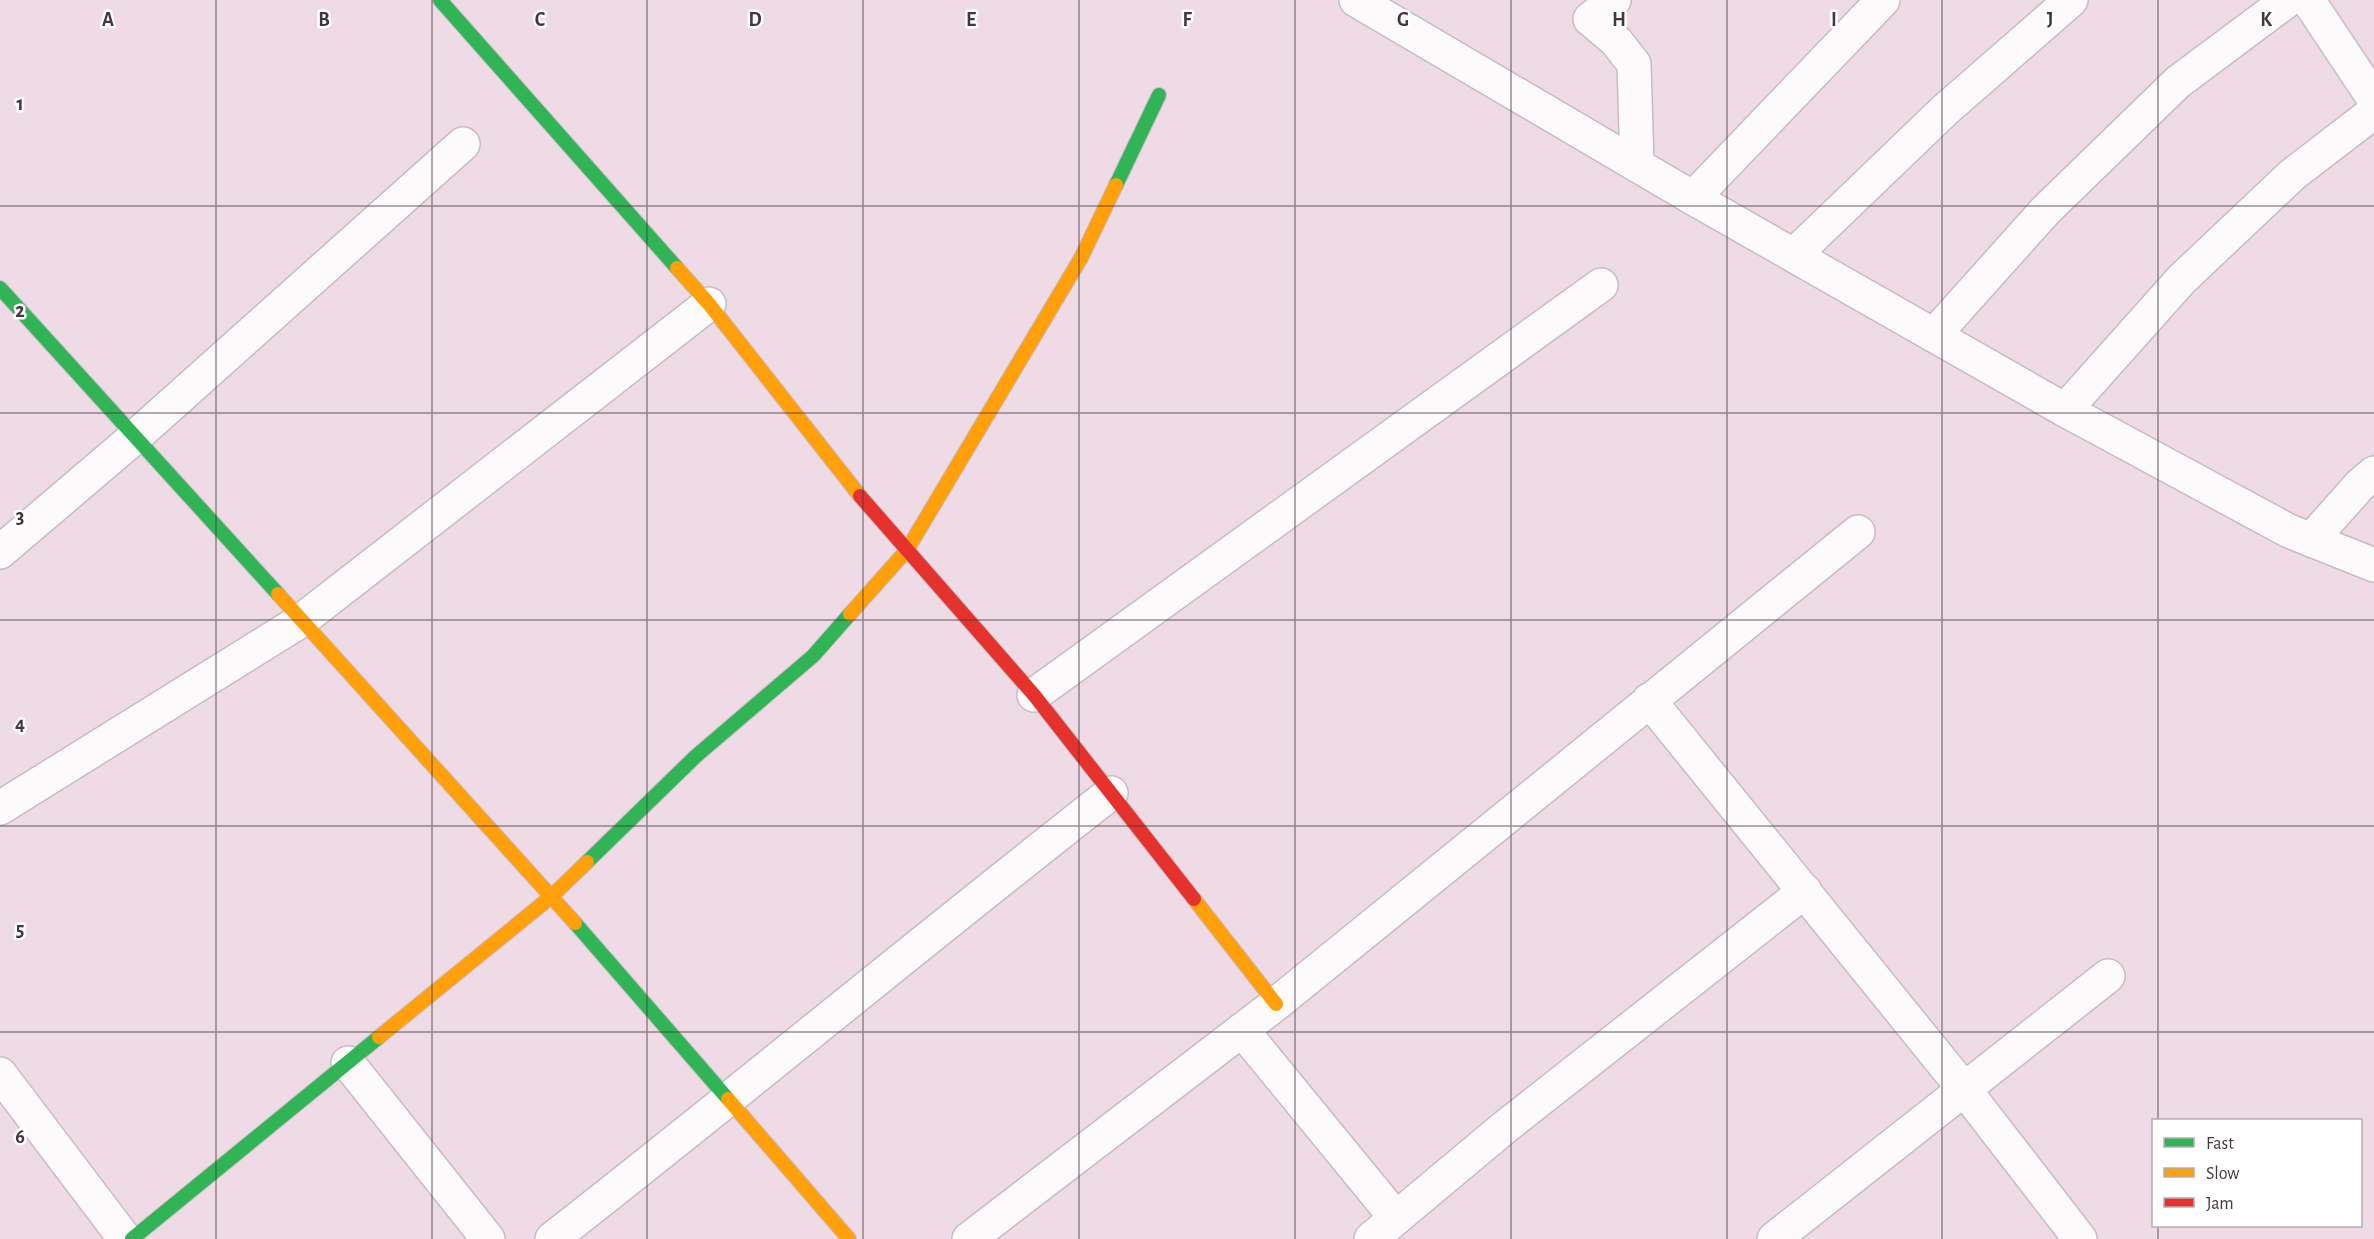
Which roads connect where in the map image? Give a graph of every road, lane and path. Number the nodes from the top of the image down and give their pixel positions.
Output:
1 (440, 0) edge
2 (1356, 0) edge
3 (1614, 0) edge
4 (1883, 0) edge
5 (2071, 0) edge
6 (2288, 0) edge
7 (2308, 0) edge
8 (1159, 95) dead end
9 (2374, 99) edge
10 (2374, 112) edge
11 (462, 144) dead end
12 (1637, 165) junction
13 (1693, 198) junction
14 (1794, 255) junction
15 (1601, 285) dead end
16 (0, 288) edge
17 (709, 304) junction
18 (1934, 335) junction
19 (2065, 410) junction
20 (135, 436) junction
21 (2374, 473) edge
22 (1858, 532) dead end
23 (2311, 540) junction
24 (907, 550) junction
25 (0, 552) edge
26 (2374, 566) edge
27 (302, 620) junction
28 (1034, 695) junction
29 (1649, 700) junction
30 (1111, 793) junction
31 (0, 808) edge
32 (1804, 891) junction
33 (552, 896) junction
34 (2108, 976) dead end
35 (1276, 1004) junction
36 (1242, 1030) junction
37 (348, 1063) junction
38 (0, 1074) edge
39 (1964, 1089) junction
40 (730, 1100) junction
41 (1384, 1229) edge
42 (125, 1239) edge
43 (132, 1239) edge
44 (488, 1239) edge
45 (552, 1239) edge
46 (849, 1239) edge
47 (969, 1239) edge
48 (1774, 1239) edge
49 (2080, 1239) edge

1 - 17 street
2 - 12 street
3 - 12 street
4 - 13 street
5 - 14 street
6 - 18 street
7 - 9 street
8 - 24 street
10 - 19 street
11 - 20 street
12 - 13 street
13 - 14 street
14 - 18 street
15 - 28 street
16 - 20 street
17 - 24 street
17 - 27 street
18 - 19 street
19 - 23 street
20 - 25 street
20 - 27 street
21 - 23 street
22 - 29 street
23 - 26 street
24 - 28 street
24 - 33 street
27 - 31 street
27 - 33 street
28 - 30 street
29 - 32 street
29 - 35 street
30 - 35 street
30 - 40 street
32 - 39 street
32 - 41 street
33 - 37 street
33 - 40 street
34 - 39 street
35 - 36 street
36 - 41 street
36 - 47 street
37 - 43 street
37 - 44 street
38 - 42 street
39 - 48 street
39 - 49 street
40 - 45 street
40 - 46 street

